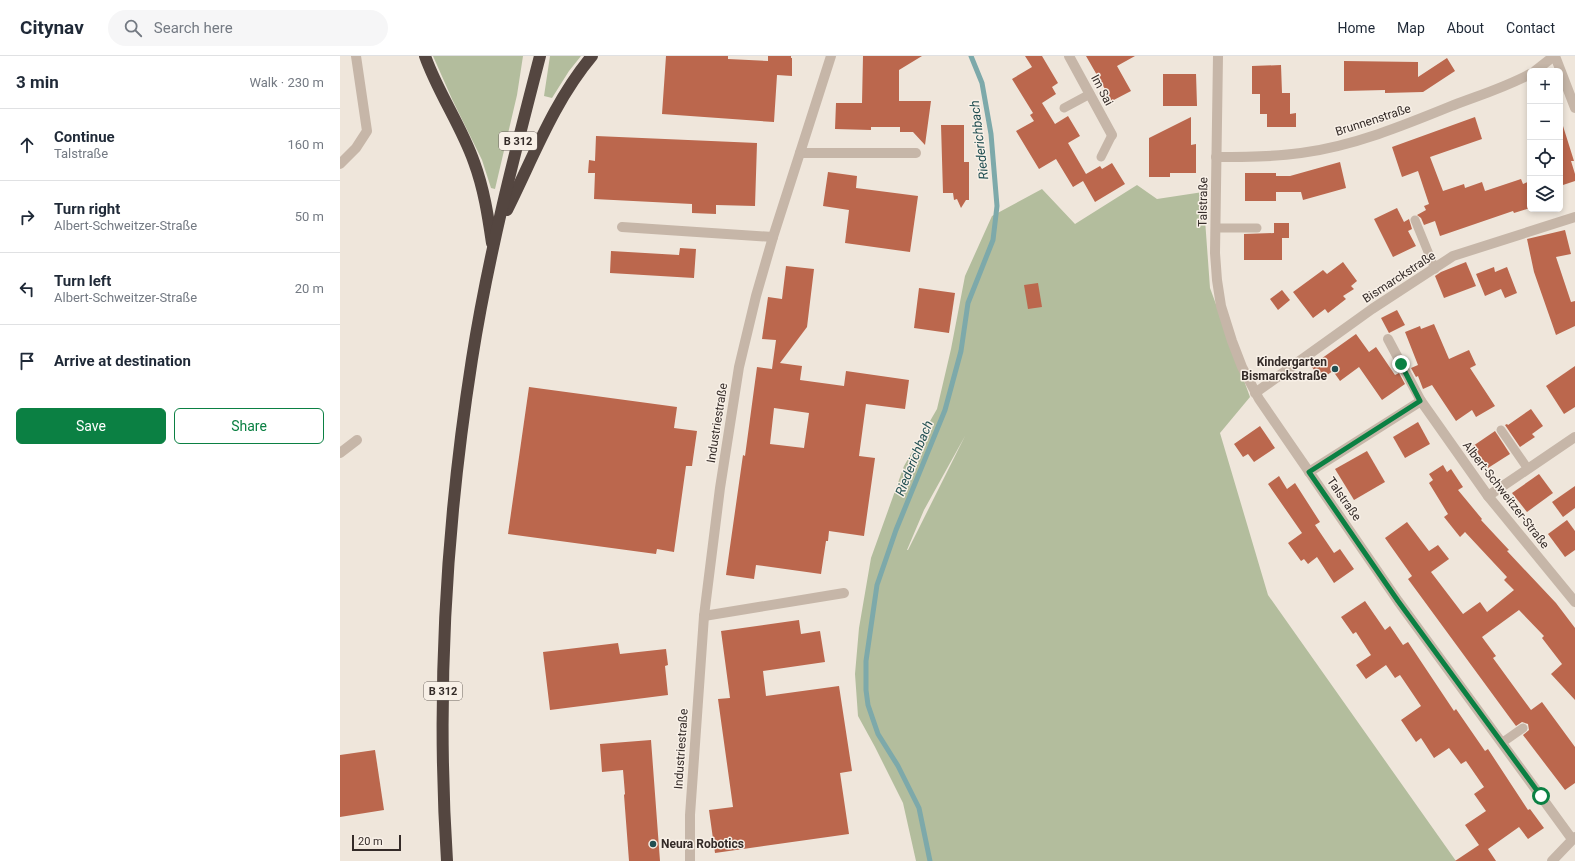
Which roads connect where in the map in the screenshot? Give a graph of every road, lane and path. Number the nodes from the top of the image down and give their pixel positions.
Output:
1 (356, 56) edge
2 (425, 56) edge
3 (540, 56) edge
4 (592, 56) edge
5 (831, 56) edge
6 (1069, 56) edge
7 (1218, 56) edge
8 (1554, 56) edge
9 (1538, 68) edge
10 (1527, 75) edge
11 (1090, 94) junction
12 (1064, 108) dead end
13 (1575, 108) edge
14 (1112, 136) joint
15 (800, 153) junction
16 (916, 154) dead end
17 (1101, 157) dead end
18 (1216, 157) junction
19 (340, 164) edge
20 (1575, 217) edge
21 (1415, 220) dead end
22 (498, 227) junction
23 (622, 227) dead end
24 (1216, 228) junction
25 (1258, 228) dead end
26 (773, 237) junction
27 (493, 252) junction
28 (1435, 269) junction
29 (1388, 339) dead end
30 (1255, 393) junction
31 (1420, 401) junction
32 (1501, 430) dead end
33 (1575, 437) edge
34 (357, 440) dead end
35 (340, 453) edge
36 (1528, 469) junction
37 (1309, 472) junction
38 (1488, 496) junction
39 (844, 593) dead end
40 (1575, 602) edge
41 (704, 616) junction
42 (1523, 728) dead end
43 (1503, 742) junction
44 (1574, 838) edge
45 (447, 861) edge
46 (690, 861) edge
47 (1552, 861) edge

1 - 19 street
2 - 27 highway
3 - 22 highway, B 312
4 - 22 highway
5 - 15 street, Industriestraße
6 - 11 street, Im Sai
7 - 18 street, Talstraße
8 - 9 street
8 - 13 street
10 - 18 street, Brunnenstraße
11 - 12 lane
11 - 14 street, Im Sai
14 - 17 lane
15 - 16 street
15 - 26 street, Industriestraße
18 - 24 street, Talstraße
20 - 28 street, Bismarckstraße
21 - 28 lane
22 - 27 highway, B 312
23 - 26 street
24 - 25 lane
24 - 30 street, Talstraße
26 - 41 street, Industriestraße
27 - 45 highway, B 312
28 - 30 street, Bismarckstraße
29 - 31 street, Albert-Schweitzer-Straße
30 - 37 street, Talstraße
31 - 37 street
31 - 38 street, Albert-Schweitzer-Straße
32 - 36 lane
33 - 36 street
34 - 35 street
36 - 38 street
37 - 43 street, Talstraße
38 - 40 street, Albert-Schweitzer-Straße
39 - 41 street
41 - 46 street, Industriestraße
42 - 43 lane
43 - 44 street, Talstraße
44 - 47 street

